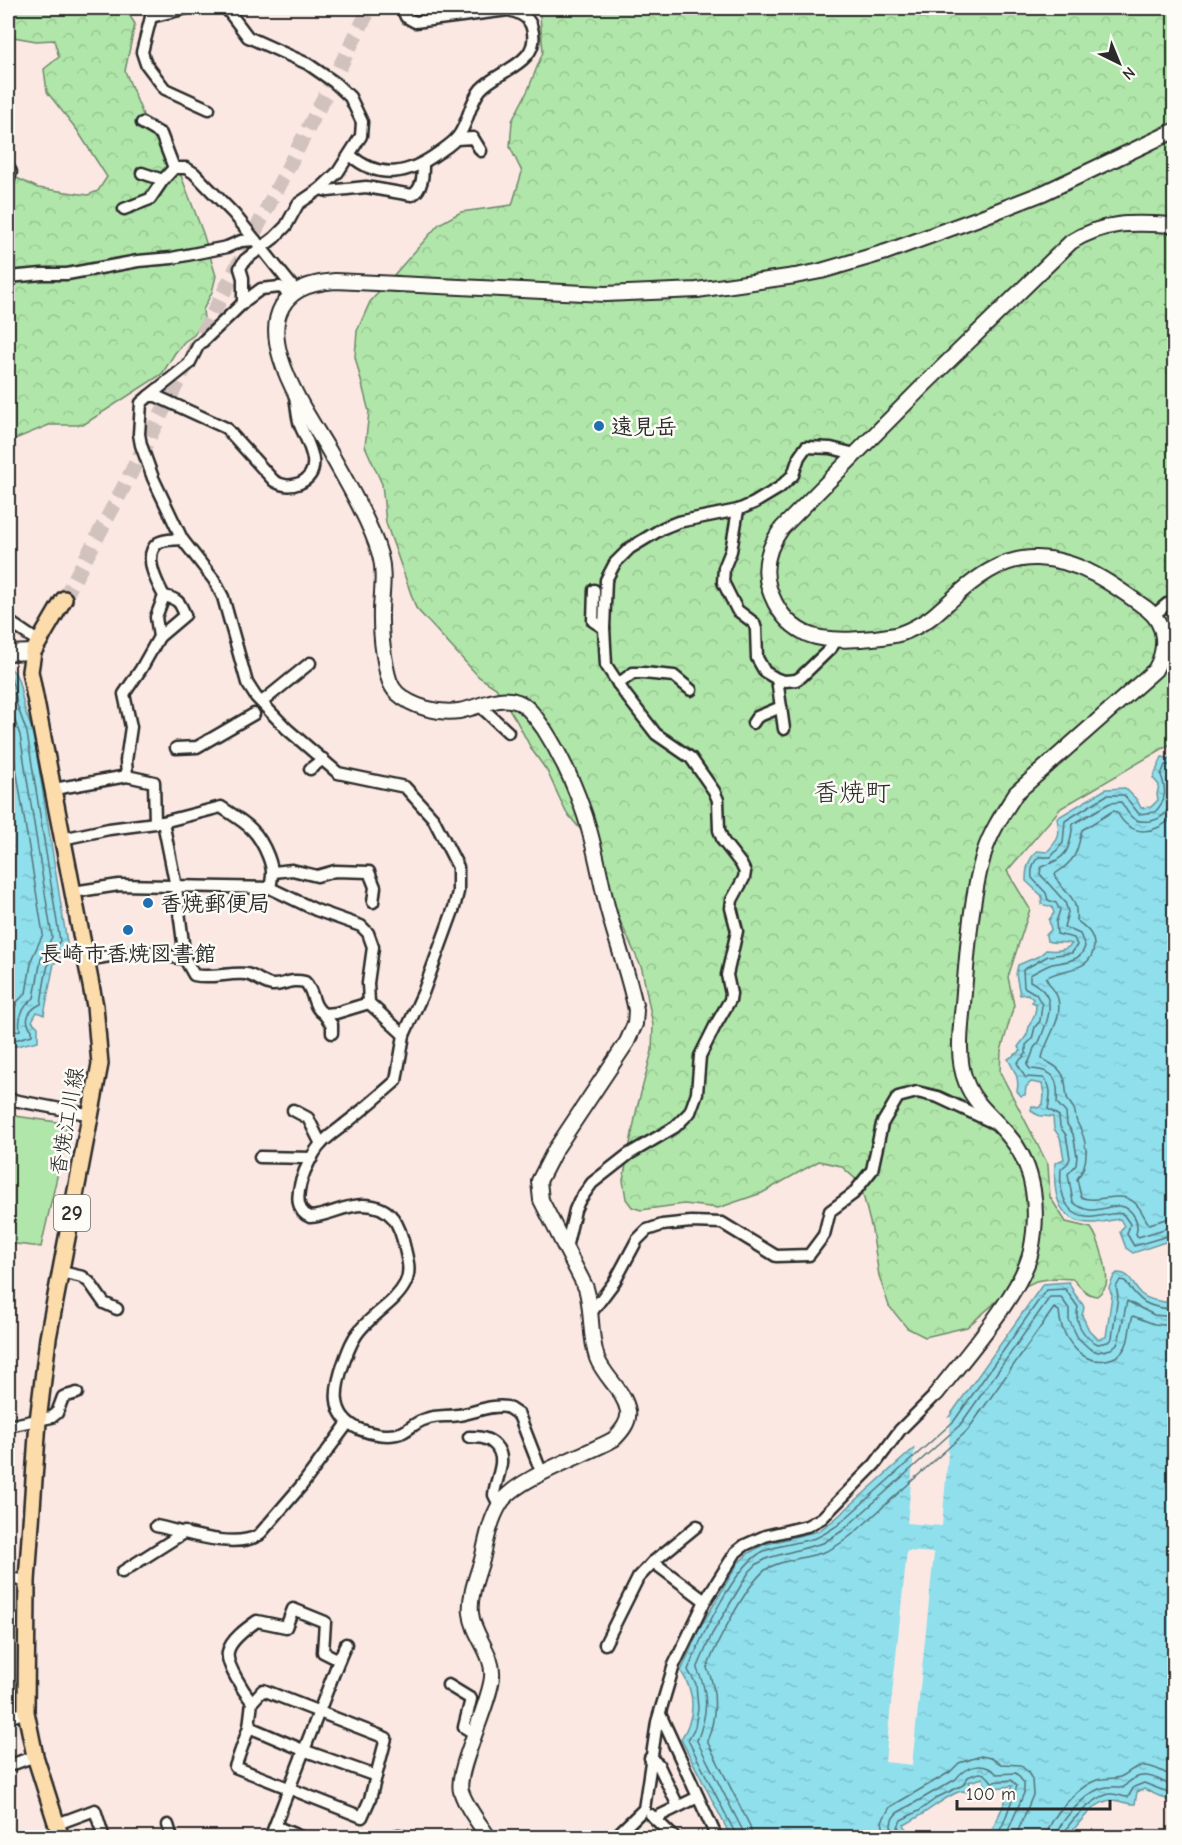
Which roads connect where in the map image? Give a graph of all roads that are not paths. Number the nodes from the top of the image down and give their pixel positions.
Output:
1 (187, 8) edge
2 (226, 8) edge
3 (402, 8) edge
4 (152, 12) edge
5 (209, 109) dead end
6 (142, 123) dead end
7 (1174, 131) edge
8 (456, 139) junction
9 (481, 151) dead end
10 (350, 155) junction
11 (423, 164) junction
12 (8, 166) edge
13 (174, 168) junction
14 (141, 172) dead end
15 (163, 180) junction
16 (8, 182) edge
17 (320, 189) junction
18 (124, 209) dead end
19 (1174, 225) edge
20 (258, 244) junction
21 (8, 278) edge
22 (295, 293) junction
23 (243, 303) junction
24 (295, 395) junction
25 (149, 396) junction
26 (855, 454) junction
27 (738, 510) junction
28 (182, 539) junction
29 (594, 590) dead end
30 (164, 596) junction
31 (64, 599) tunnel mouth
32 (1174, 602) edge
33 (1154, 615) junction
34 (8, 621) edge
35 (604, 628) junction
36 (159, 637) junction
37 (837, 639) junction
38 (36, 647) junction
39 (8, 652) edge
40 (310, 663) dead end
41 (777, 679) junction
42 (618, 684) junction
43 (691, 690) dead end
44 (262, 702) junction
45 (479, 705) junction
46 (781, 707) junction
47 (254, 714) dead end
48 (753, 723) dead end
49 (784, 729) dead end
50 (508, 732) dead end
51 (176, 748) dead end
52 (323, 759) junction
53 (310, 769) dead end
54 (127, 776) junction
55 (54, 789) junction
56 (159, 822) junction
57 (63, 839) junction
58 (274, 872) junction
59 (176, 887) junction
60 (270, 888) junction
61 (73, 892) junction
62 (373, 902) dead end
63 (185, 959) junction
64 (86, 960) junction
65 (369, 1003) junction
66 (324, 1014) junction
67 (332, 1033) dead end
68 (404, 1035) junction
69 (8, 1099) edge
70 (293, 1110) dead end
71 (92, 1115) junction
72 (999, 1125) junction
73 (321, 1144) junction
74 (260, 1157) dead end
75 (312, 1158) junction
76 (566, 1248) junction
77 (61, 1272) junction
78 (117, 1309) dead end
79 (591, 1313) junction
80 (76, 1393) dead end
81 (936, 1395) joint
82 (38, 1421) junction
83 (348, 1423) junction
84 (8, 1426) edge
85 (469, 1437) dead end
86 (542, 1474) junction
87 (499, 1505) junction
88 (156, 1526) dead end
89 (697, 1526) dead end
90 (185, 1532) junction
91 (653, 1562) junction
92 (122, 1572) dead end
93 (8, 1577) edge
94 (27, 1581) junction
95 (705, 1601) junction
96 (346, 1644) dead end
97 (605, 1644) dead end
98 (339, 1660) junction
99 (448, 1685) dead end
100 (252, 1702) junction
101 (26, 1712) junction
102 (319, 1712) junction
103 (660, 1713) junction
104 (8, 1718) edge
105 (249, 1727) junction
106 (475, 1734) junction
107 (303, 1750) junction
108 (35, 1756) junction
109 (650, 1758) junction
110 (8, 1766) edge
111 (376, 1776) junction
112 (289, 1788) junction
113 (698, 1797) junction
114 (678, 1806) junction
115 (644, 1809) junction
116 (655, 1818) junction
117 (168, 1825) dead end
118 (275, 1826) junction
119 (59, 1831) edge
120 (104, 1838) edge
121 (172, 1838) edge
122 (270, 1838) edge
123 (303, 1838) edge
124 (389, 1838) edge
125 (407, 1838) edge
126 (489, 1838) edge
127 (614, 1838) edge
128 (675, 1838) edge
129 (717, 1838) edge

1 - 4 street
2 - 10 street
3 - 8 street
4 - 5 street
6 - 13 street
7 - 22 street
8 - 9 street
8 - 11 street
10 - 11 street
10 - 17 street
11 - 17 street
12 - 16 street
13 - 15 street
13 - 20 street
14 - 15 street
15 - 18 street
17 - 20 street
19 - 26 street
20 - 21 street
20 - 22 street
20 - 23 street
22 - 23 street
22 - 24 street
23 - 25 street
24 - 25 street
24 - 45 street
25 - 28 street
26 - 27 street
26 - 37 street
27 - 35 street
27 - 41 street
28 - 30 street
28 - 44 street
29 - 35 street
30 - 36 street
30 - 36 street
31 - 38 main road, 香焼江川線 / 29
32 - 33 street
33 - 37 street
33 - 72 street
34 - 38 street
35 - 42 street
36 - 54 street
37 - 41 street
38 - 39 street
38 - 55 main road, 香焼江川線 / 29
40 - 44 street
41 - 46 street
42 - 43 street
42 - 76 street
44 - 52 street
45 - 50 street
45 - 76 street
46 - 48 street
46 - 49 street
47 - 51 street
52 - 53 street
52 - 68 street
54 - 55 street
54 - 56 street
55 - 57 main road, 香焼江川線 / 29
56 - 57 street
56 - 58 street
56 - 59 street
57 - 61 main road, 香焼江川線 / 29
58 - 60 street
58 - 62 street
59 - 60 street
59 - 61 street
59 - 63 street
60 - 65 street
61 - 64 main road, 香焼江川線 / 29
63 - 64 street
63 - 66 street
64 - 71 main road, 香焼江川線 / 29
65 - 66 street
65 - 68 street
66 - 67 street
68 - 73 street
69 - 71 street
70 - 73 street
71 - 77 main road, 香焼江川線 / 29
72 - 79 street
72 - 81 street
73 - 75 street
74 - 75 street
75 - 83 street
76 - 79 street
77 - 78 street
77 - 82 main road, 香焼江川線 / 29
79 - 86 street
80 - 82 street
81 - 95 street
82 - 84 street
82 - 94 main road, 香焼江川線 / 29
83 - 86 street
83 - 90 street
85 - 87 street
86 - 87 street
87 - 106 street
88 - 90 street
89 - 91 street
90 - 92 street
91 - 95 street
91 - 97 street
93 - 94 street
94 - 101 main road, 香焼江川線 / 29
95 - 103 street
96 - 98 street
98 - 100 street
98 - 102 street
99 - 106 street
100 - 102 street
100 - 105 street
101 - 104 street
101 - 108 main road, 香焼江川線 / 29
102 - 107 street
102 - 111 street
103 - 109 street
103 - 113 street
105 - 107 street
105 - 112 street
106 - 126 street
107 - 111 street
107 - 112 street
108 - 110 street
108 - 119 main road, 香焼江川線 / 29
109 - 114 street
109 - 115 street
111 - 112 street
112 - 118 street
113 - 114 street
113 - 129 street
114 - 116 street
115 - 116 street
115 - 127 street
116 - 128 street
117 - 121 street
118 - 122 street
118 - 123 street
119 - 120 street
124 - 125 street

